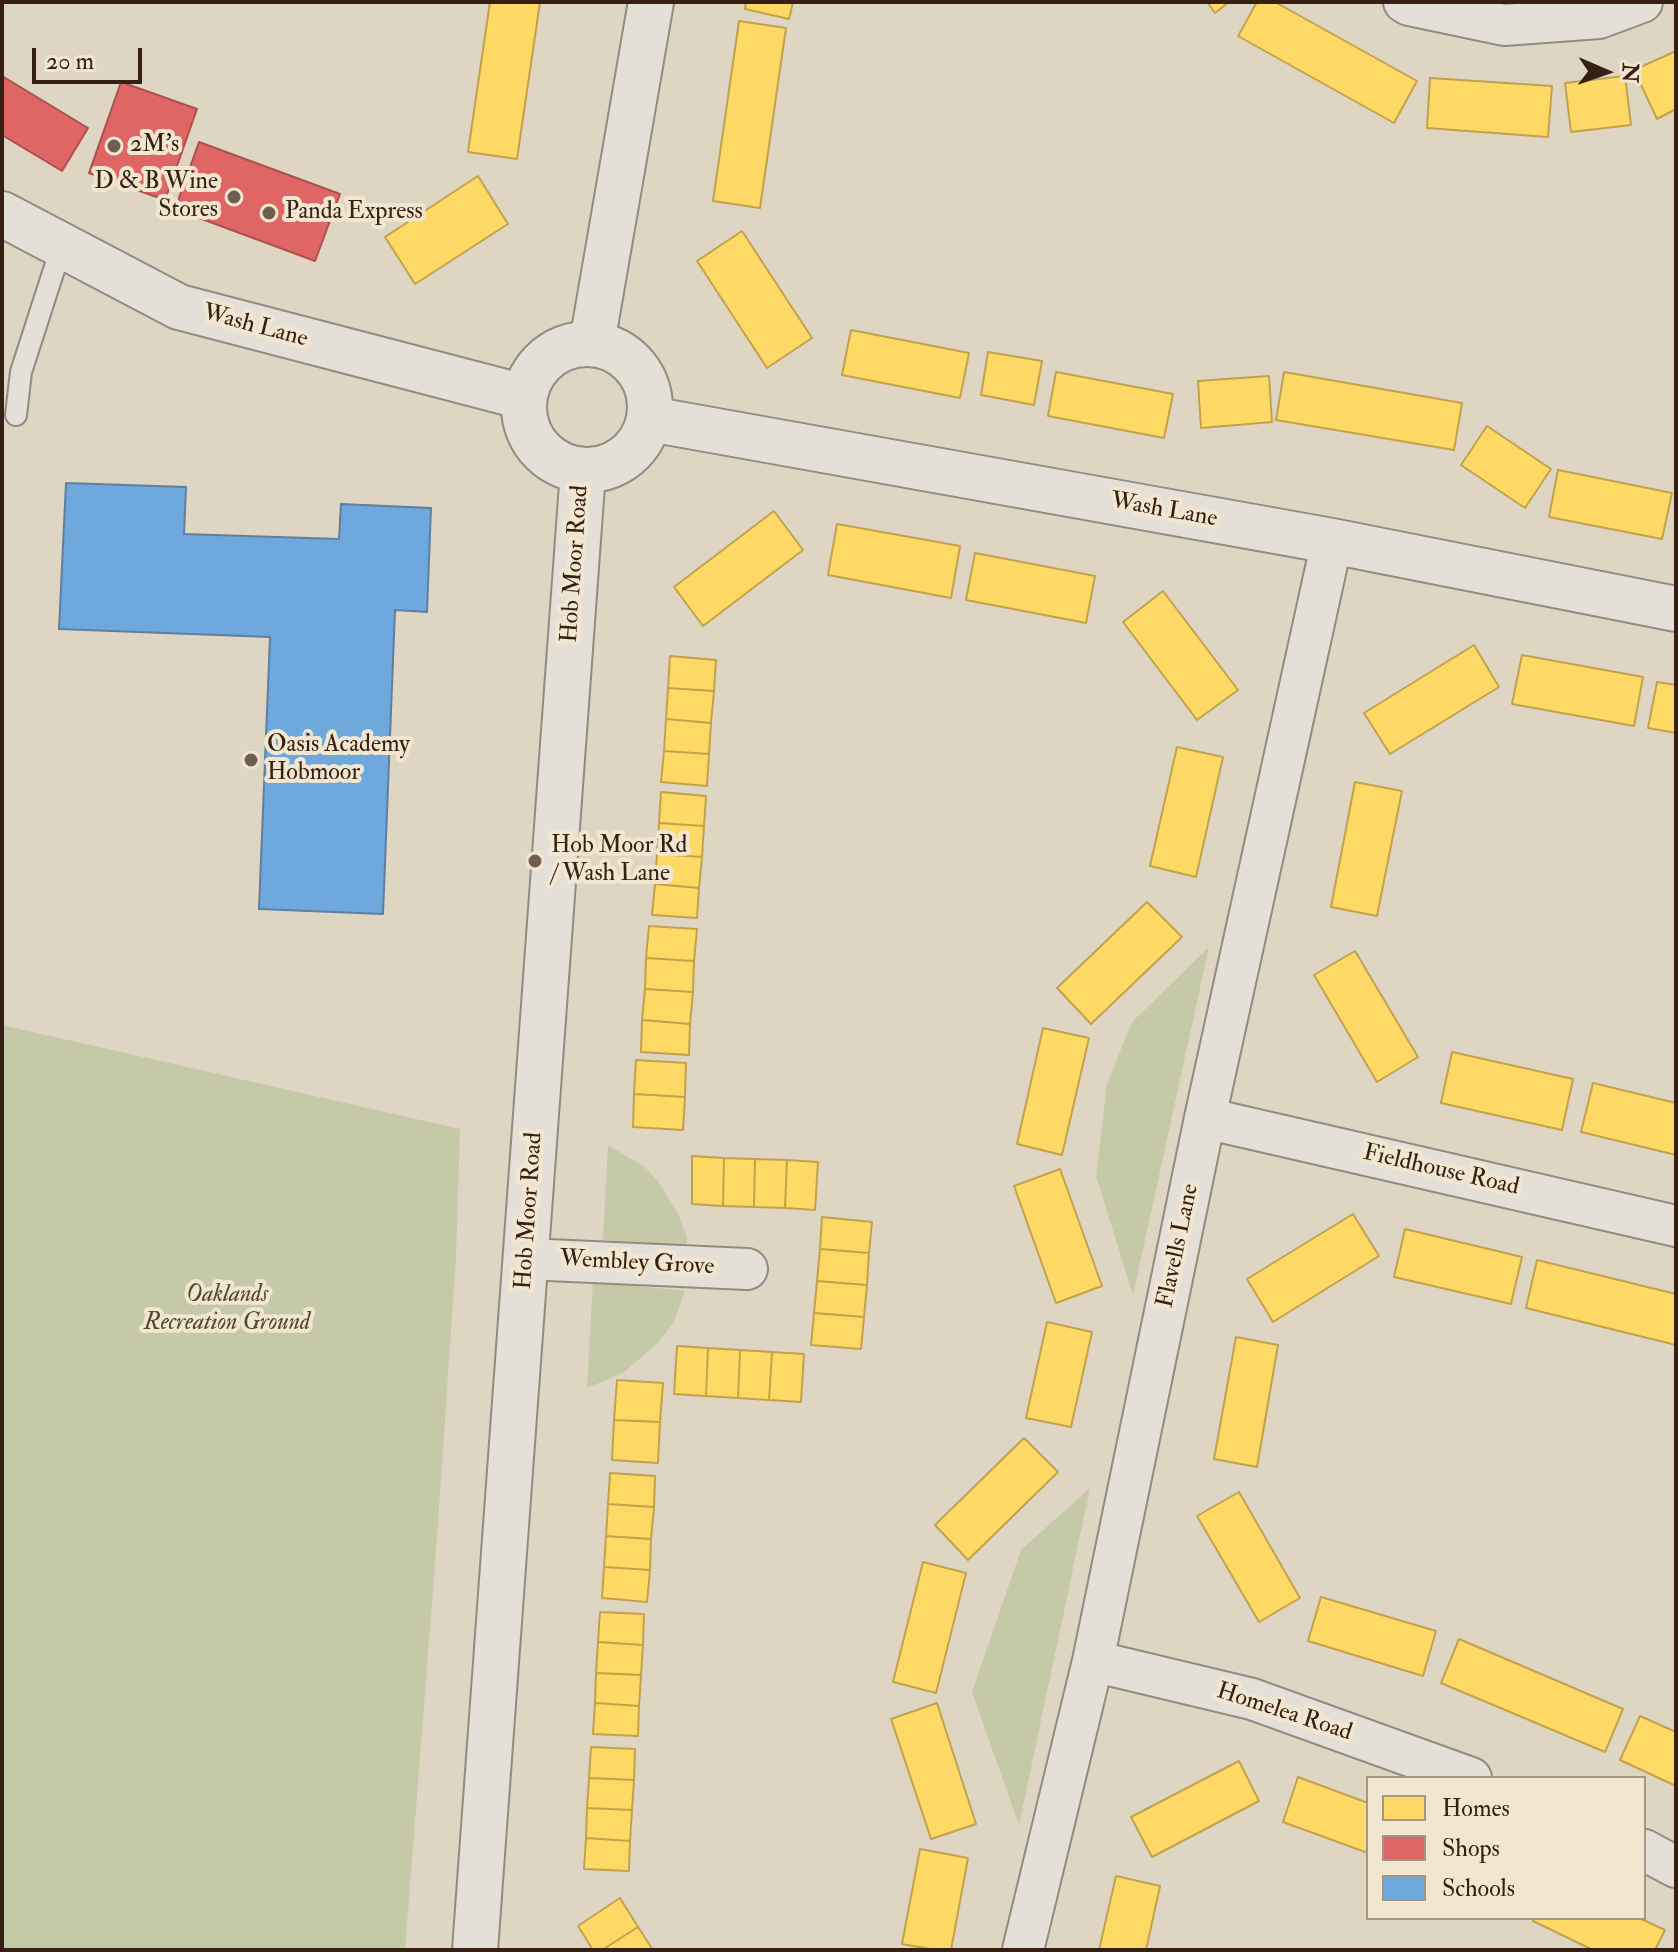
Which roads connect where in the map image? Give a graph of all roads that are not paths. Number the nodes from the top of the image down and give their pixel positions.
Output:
1 (651, 2) edge
2 (1404, 2) edge
3 (1642, 2) edge
4 (2, 214) edge
5 (62, 245) junction
6 (592, 343) junction
7 (524, 397) junction
8 (16, 415) dead end
9 (650, 419) junction
10 (583, 471) junction
11 (1332, 541) junction
12 (1676, 609) edge
13 (1205, 1118) junction
14 (1676, 1226) edge
15 (526, 1259) junction
16 (747, 1269) dead end
17 (1093, 1661) junction
18 (1465, 1776) edge
19 (1646, 1851) edge
20 (1676, 1867) edge
21 (475, 1950) edge
22 (1023, 1950) edge

1 - 6 street
2 - 3 street
4 - 5 street, Wash Lane
5 - 7 street, Wash Lane
5 - 8 lane
6 - 7 street
6 - 9 street
7 - 10 street
9 - 10 street
9 - 11 street, Wash Lane
10 - 15 street, Hob Moor Road
11 - 12 street, Wash Lane
11 - 13 street, Flavells Lane
13 - 14 street, Fieldhouse Road
13 - 17 street, Flavells Lane
15 - 16 street, Wembley Grove
15 - 21 street, Hob Moor Road
17 - 18 street, Homelea Road
17 - 22 street, Flavells Lane
19 - 20 street

